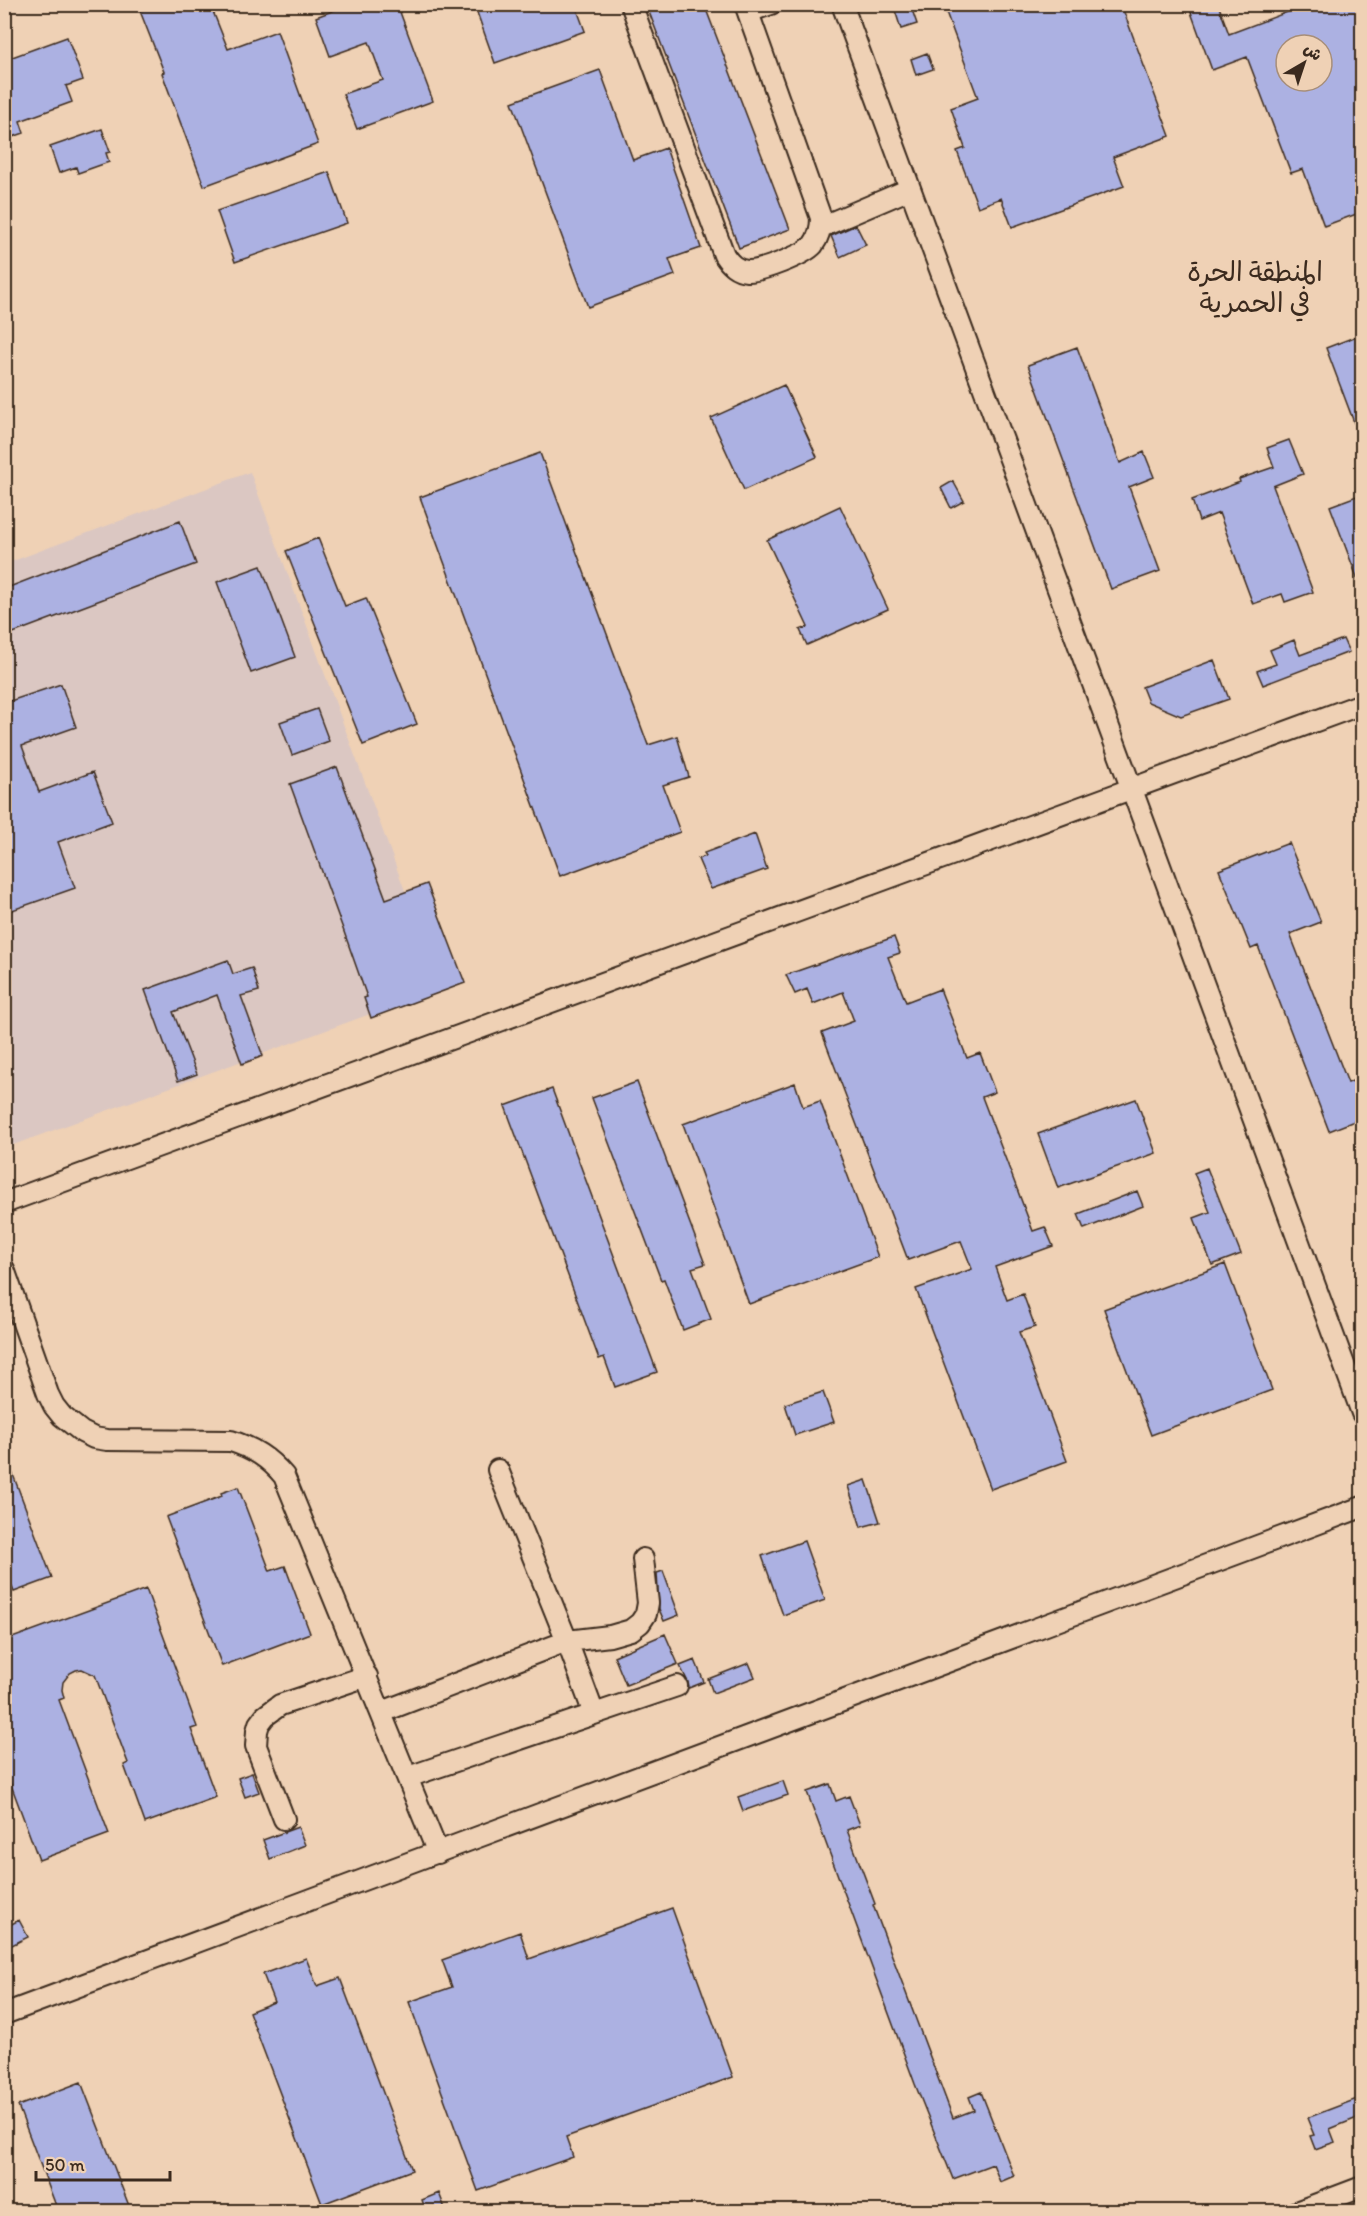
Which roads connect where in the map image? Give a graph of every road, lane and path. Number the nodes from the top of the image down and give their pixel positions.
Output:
1 (631, 4) edge
2 (771, 4) edge
3 (842, 4) edge
4 (747, 8) edge
5 (910, 189) junction
6 (821, 227) junction
7 (1362, 704) edge
8 (1132, 789) junction
9 (4, 1203) edge
10 (4, 1269) edge
11 (1362, 1413) edge
12 (498, 1470) dead end
13 (1362, 1508) edge
14 (643, 1559) dead end
15 (567, 1641) junction
16 (367, 1676) junction
17 (677, 1686) dead end
18 (382, 1712) junction
19 (594, 1714) junction
20 (408, 1777) junction
21 (284, 1820) dead end
22 (438, 1853) junction
23 (4, 2014) edge
24 (1362, 2187) edge
25 (1296, 2211) edge

1 - 6 street
2 - 4 street
3 - 5 street
4 - 6 street
5 - 6 street
5 - 8 street
7 - 8 street
8 - 9 street
8 - 11 street
10 - 16 street
12 - 15 street
13 - 22 street
14 - 15 street
15 - 18 street
15 - 19 street
16 - 18 street
16 - 21 street
17 - 19 street
18 - 20 street
19 - 20 street
20 - 22 street
22 - 23 street
24 - 25 street

